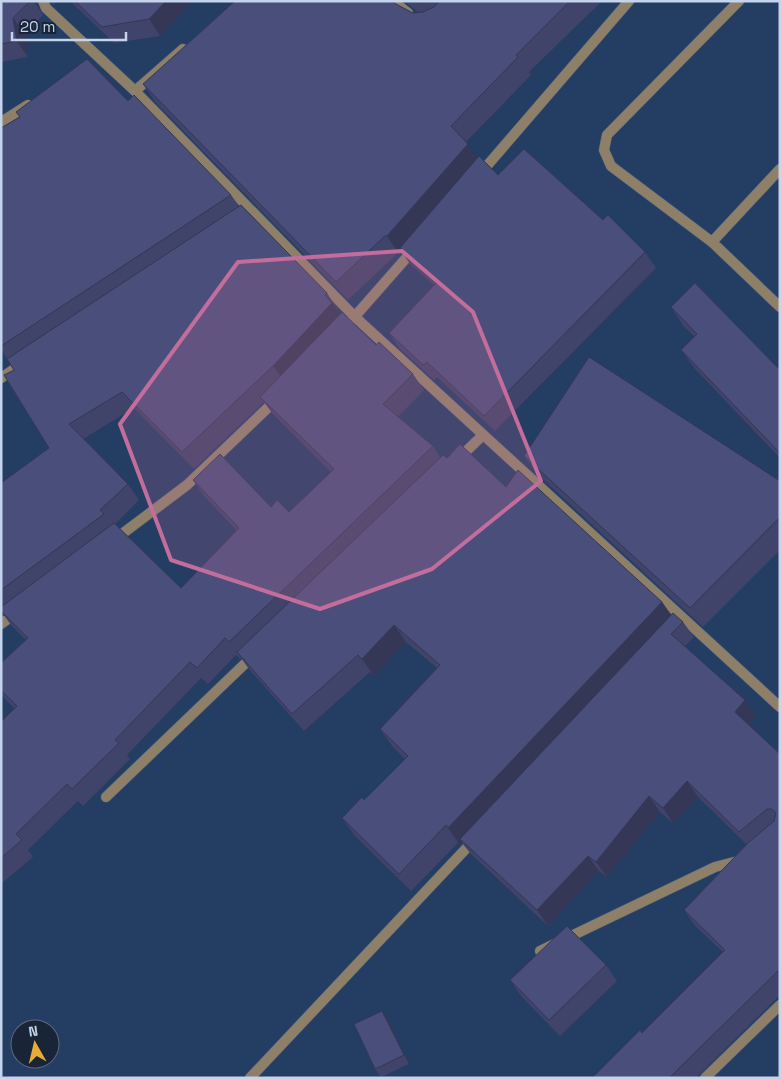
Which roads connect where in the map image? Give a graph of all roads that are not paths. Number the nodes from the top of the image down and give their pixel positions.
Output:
1 (43, 1) edge
2 (392, 1) edge
3 (629, 1) edge
4 (739, 1) edge
5 (418, 22) edge
6 (188, 44) edge
7 (135, 92) junction
8 (33, 101) edge
9 (1, 122) edge
10 (780, 169) edge
11 (472, 182) edge
12 (420, 242) edge
13 (712, 242) junction
14 (780, 307) edge
15 (355, 317) junction
16 (342, 331) edge
17 (34, 356) edge
18 (1, 378) edge
19 (282, 394) edge
20 (482, 436) junction
21 (447, 470) edge
22 (108, 544) edge
23 (23, 608) edge
24 (1, 624) edge
25 (262, 647) edge
26 (780, 706) edge
27 (106, 797) dead end
28 (481, 834) edge
29 (749, 857) edge
30 (540, 951) edge
31 (780, 1005) edge
32 (250, 1078) edge
33 (706, 1078) edge

1 - 7 street
2 - 5 street
3 - 11 street
4 - 13 street
6 - 7 street
7 - 15 street
8 - 9 street
10 - 13 street
12 - 15 street
13 - 14 street
15 - 16 street
15 - 20 street
17 - 18 street
19 - 22 street
20 - 21 street
20 - 26 street
23 - 24 street
25 - 27 street
28 - 32 street
29 - 30 street
31 - 33 street

